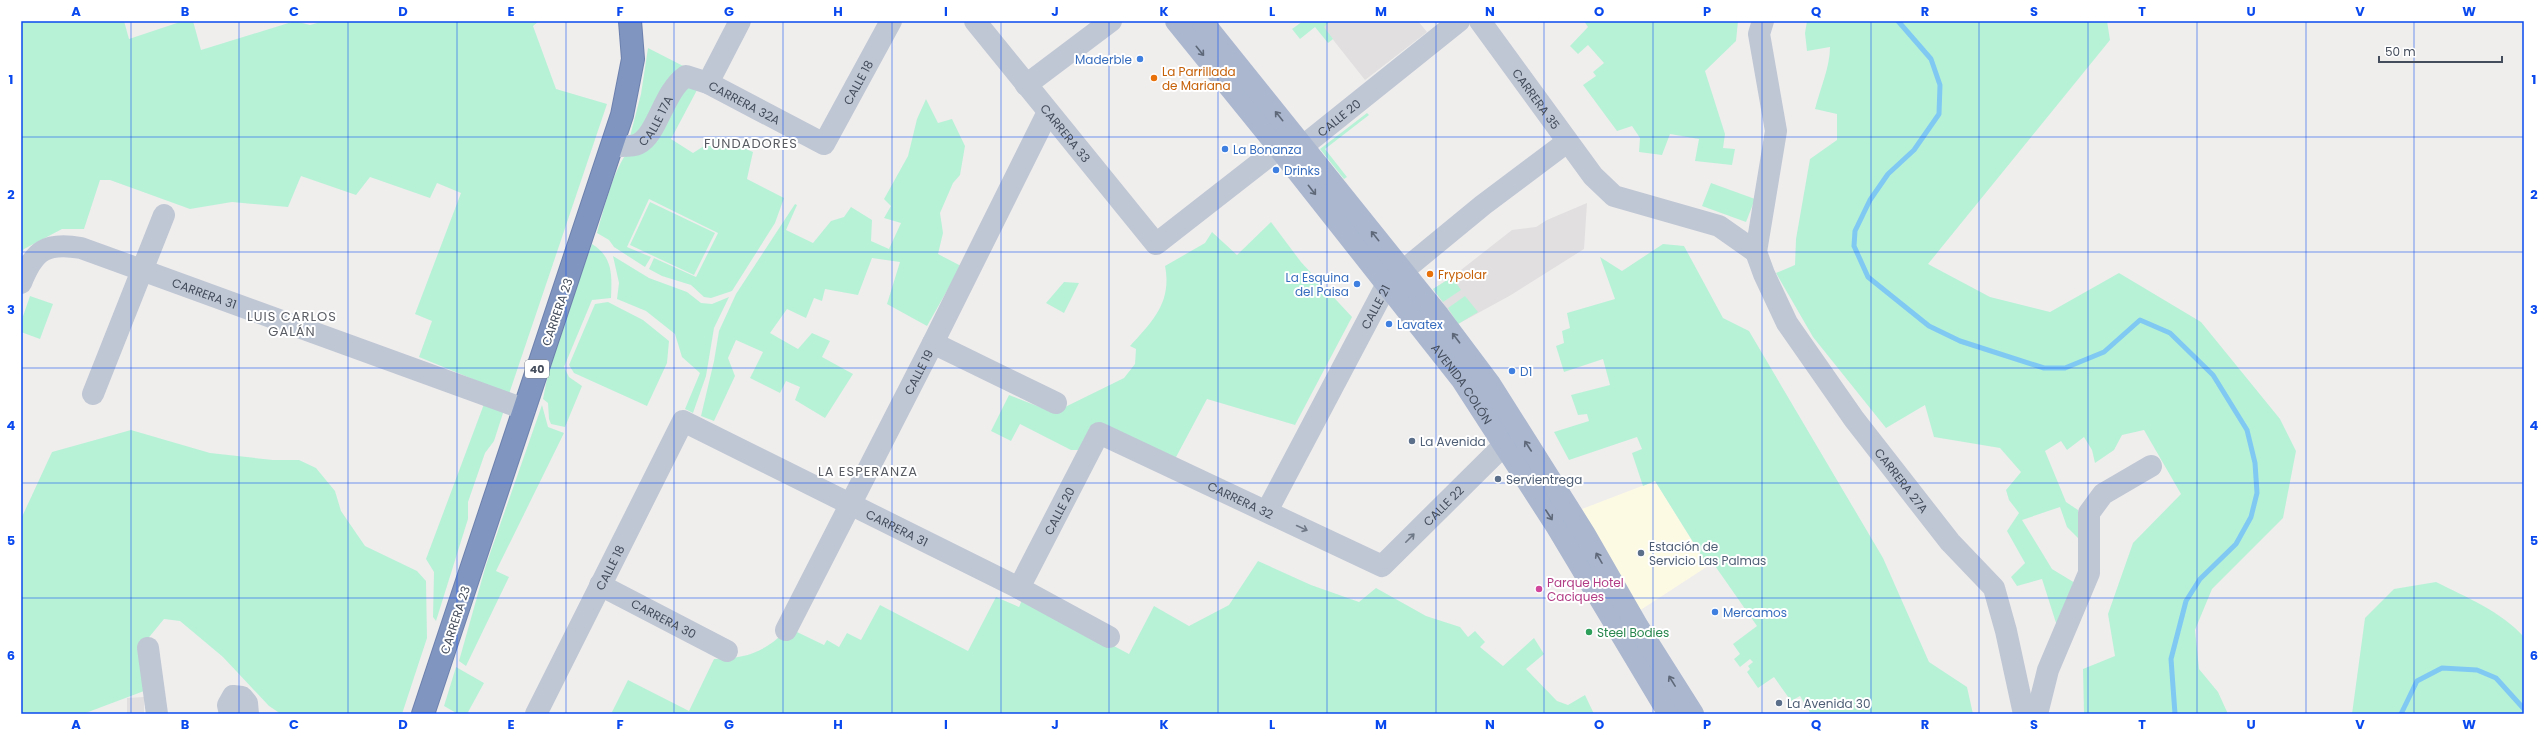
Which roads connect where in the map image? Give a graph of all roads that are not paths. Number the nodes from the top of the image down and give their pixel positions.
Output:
1 (630, 21) edge
2 (740, 21) edge
3 (892, 21) edge
4 (975, 21) edge
5 (1111, 21) edge
6 (1176, 21) edge
7 (1202, 21) edge
8 (1459, 21) edge
9 (1480, 21) edge
10 (1763, 21) edge
11 (686, 76) joint
12 (708, 83) junction
13 (1026, 85) junction
14 (1048, 112) junction
15 (1567, 142) junction
16 (824, 144) joint
17 (613, 146) junction
18 (1303, 146) junction
19 (1279, 148) junction
20 (164, 216) dead end
21 (1756, 252) junction
22 (142, 270) junction
23 (1403, 270) junction
24 (21, 284) edge
25 (1387, 284) junction
26 (934, 343) junction
27 (93, 394) dead end
28 (1056, 403) dead end
29 (524, 409) junction
30 (683, 421) joint
31 (1099, 433) joint
32 (1504, 445) junction
33 (2151, 466) dead end
34 (849, 505) junction
35 (1267, 512) junction
36 (1575, 538) junction
37 (1382, 566) joint
38 (600, 585) junction
39 (1019, 588) junction
40 (1616, 607) junction
41 (786, 630) dead end
42 (1109, 637) dead end
43 (148, 648) dead end
44 (727, 651) dead end
45 (157, 714) edge
46 (230, 714) edge
47 (248, 714) edge
48 (423, 714) edge
49 (536, 714) edge
50 (1669, 714) edge
51 (1693, 714) edge
52 (2024, 714) edge
53 (2037, 714) edge

1 - 17 highway, CARRERA 23 / 40
2 - 12 street
3 - 16 street, CALLE 18
4 - 13 street, CARRERA 33
5 - 13 street
6 -> 19 main road, AVENIDA COLÓN
18 -> 7 main road, AVENIDA COLÓN
8 - 18 street, CALLE 20
9 - 15 street, CARRERA 35
10 - 21 street
11 - 12 street, CARRERA 32A
11 - 17 street, CALLE 17A
12 - 16 street, CARRERA 32A
13 - 14 street, CARRERA 33
14 - 19 street, CARRERA 33
14 - 26 street, CALLE 19
15 - 21 street, CARRERA 35
15 - 23 street, CALLE 21
17 - 29 highway, CARRERA 23 / 40
18 - 19 street
23 -> 18 main road, AVENIDA COLÓN
19 -> 25 main road, AVENIDA COLÓN
20 - 22 street
21 - 52 street, CARRERA 27A
22 - 24 street, CARRERA 31
22 - 27 street
22 - 29 street, CARRERA 31
23 - 25 street, CALLE 21
36 -> 23 main road, AVENIDA COLÓN
25 - 32 main road, AVENIDA COLÓN
25 - 35 street, CALLE 21
26 - 28 street
26 - 34 street, CALLE 19
29 - 48 highway, CARRERA 23 / 40
30 - 34 street, CARRERA 31
30 - 38 street, CALLE 18
31 - 35 street, CARRERA 32
31 - 39 street, CALLE 20
32 -> 36 main road, AVENIDA COLÓN
37 -> 32 street, CALLE 22
33 - 53 street
34 - 39 street, CARRERA 31
34 - 41 street, CALLE 19
35 -> 37 street, CARRERA 32
36 - 40 main road, AVENIDA COLÓN
38 - 44 street, CARRERA 30
38 - 49 street, CALLE 18
39 - 42 street, CARRERA 31
40 - 50 main road, AVENIDA COLÓN
51 -> 40 main road, AVENIDA COLÓN
43 - 45 street
46 - 47 street

